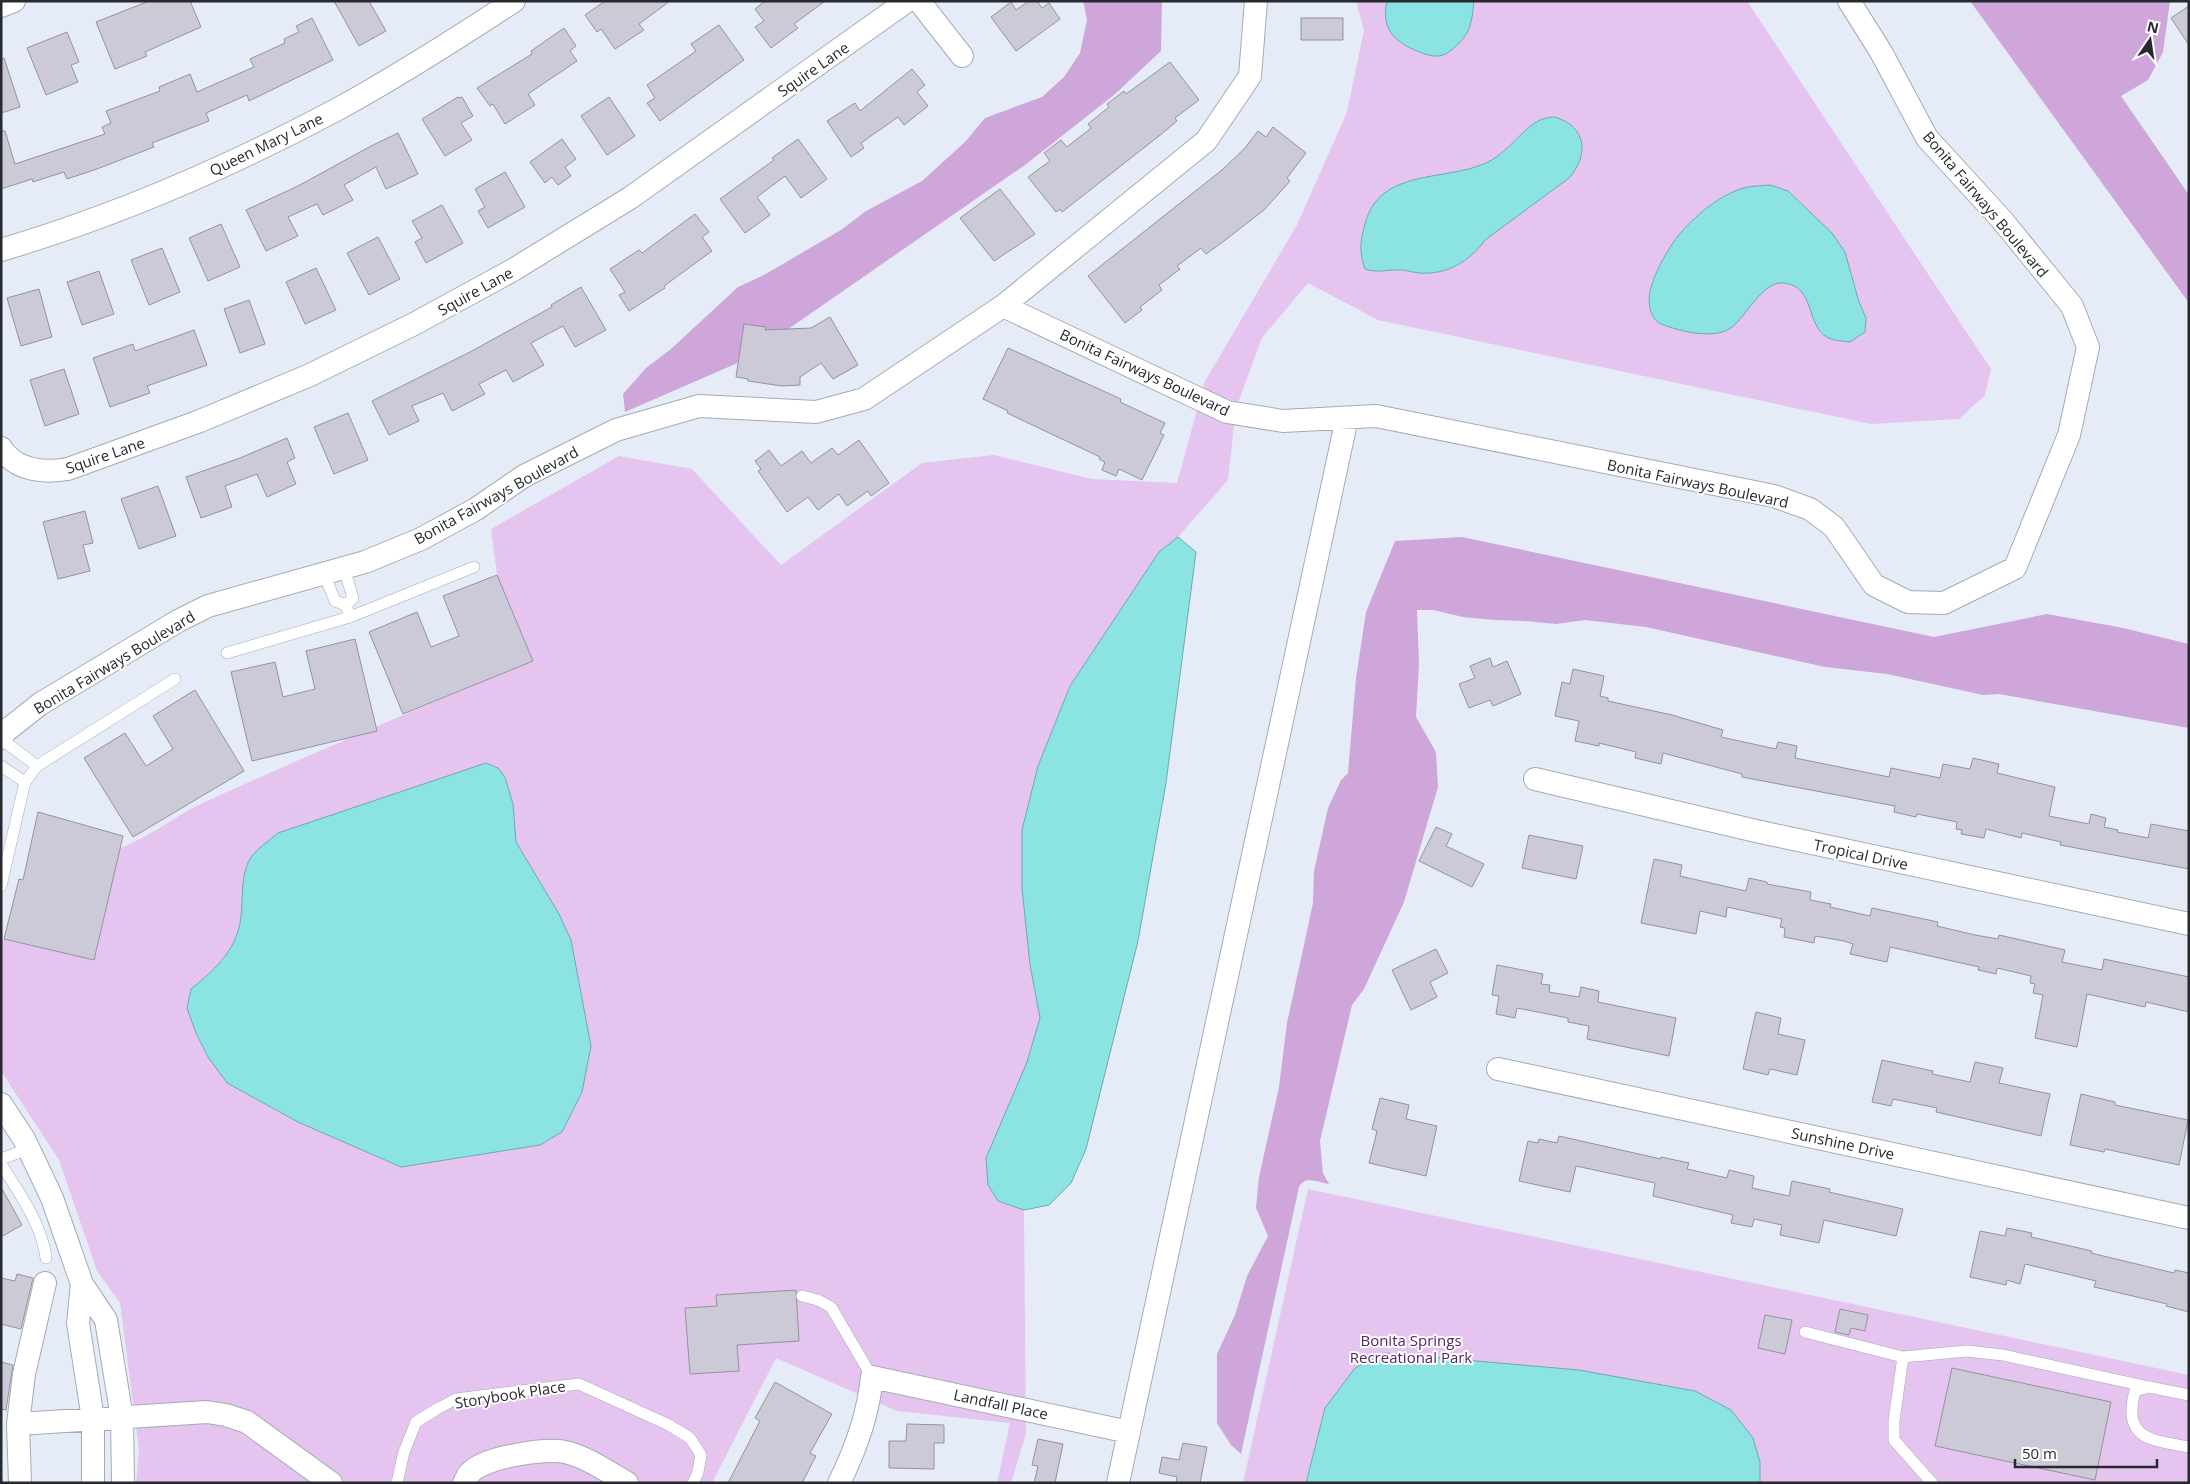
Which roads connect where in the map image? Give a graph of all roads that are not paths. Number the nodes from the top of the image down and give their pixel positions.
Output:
1 (14, 1) edge
2 (514, 1) edge
3 (907, 1) edge
4 (919, 1) edge
5 (1256, 1) edge
6 (1849, 1) edge
7 (1, 6) edge
8 (962, 56) dead end
9 (1, 250) edge
10 (1003, 306) junction
11 (1347, 418) junction
12 (1, 448) edge
13 (474, 567) dead end
14 (334, 570) junction
15 (346, 605) junction
16 (350, 616) junction
17 (227, 653) dead end
18 (175, 679) dead end
19 (1, 738) edge
20 (1, 766) edge
21 (37, 766) junction
22 (1535, 779) dead end
23 (25, 782) junction
24 (1, 886) edge
25 (2189, 924) edge
26 (1498, 1069) dead end
27 (1, 1104) edge
28 (28, 1149) junction
29 (1, 1159) edge
30 (1, 1164) edge
31 (2189, 1218) edge
32 (46, 1258) dead end
33 (44, 1282) dead end
34 (82, 1284) junction
35 (802, 1296) dead end
36 (1805, 1332) dead end
37 (1903, 1357) junction
38 (872, 1377) junction
39 (2149, 1387) junction
40 (2189, 1394) edge
41 (122, 1418) junction
42 (93, 1419) junction
43 (18, 1424) junction
44 (1129, 1432) junction
45 (2189, 1447) edge
46 (20, 1483) edge
47 (93, 1483) edge
48 (123, 1483) edge
49 (331, 1483) edge
50 (397, 1483) edge
51 (464, 1483) edge
52 (627, 1483) edge
53 (692, 1483) edge
54 (839, 1483) edge
55 (1118, 1483) edge
56 (1932, 1483) edge

1 - 7 street
2 - 9 street, Queen Mary Lane
3 - 12 street, Squire Lane
4 - 8 street
5 - 10 street, Bonita Fairways Boulevard
6 - 11 street, Bonita Fairways Boulevard
10 - 11 street, Bonita Fairways Boulevard
10 - 14 street, Bonita Fairways Boulevard
11 - 44 street
13 - 16 lane
14 - 15 lane
14 - 15 lane
14 - 19 street, Bonita Fairways Boulevard
15 - 16 lane
16 - 17 lane
18 - 21 lane
19 - 21 lane
20 - 23 lane
21 - 23 lane
22 - 25 street, Tropical Drive
23 - 24 lane
26 - 31 street, Sunshine Drive
27 - 28 street
28 - 29 lane
28 - 34 street
30 - 32 lane
33 - 43 street
34 - 41 street
34 - 42 street
35 - 38 lane
36 - 37 lane
37 - 39 lane
37 - 56 lane
38 - 44 street, Landfall Place
38 - 54 street
39 - 40 lane
39 - 45 lane
41 - 42 street
41 - 48 street
41 - 49 street
42 - 43 street
42 - 47 street
43 - 46 street
44 - 55 street
50 - 53 lane, Storybook Place
51 - 52 street

